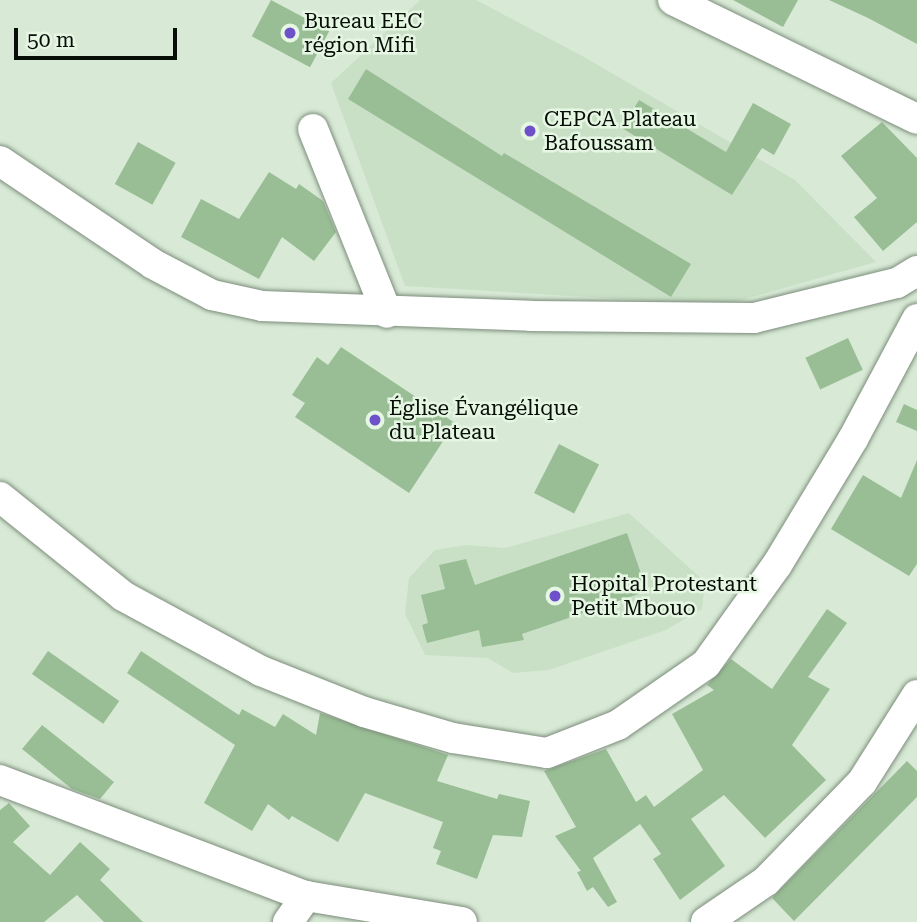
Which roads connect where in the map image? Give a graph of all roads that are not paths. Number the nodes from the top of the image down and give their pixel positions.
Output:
1 (673, 0) edge
2 (917, 119) edge
3 (313, 129) dead end
4 (0, 161) edge
5 (917, 271) edge
6 (387, 313) junction
7 (917, 319) edge
8 (0, 497) edge
9 (917, 695) edge
10 (0, 780) edge
11 (306, 896) junction
12 (288, 922) edge
13 (462, 922) edge
14 (706, 922) edge

1 - 2 street
3 - 6 street
4 - 6 street
5 - 6 street
7 - 8 street
9 - 14 street
10 - 11 street
11 - 12 street
11 - 13 street

